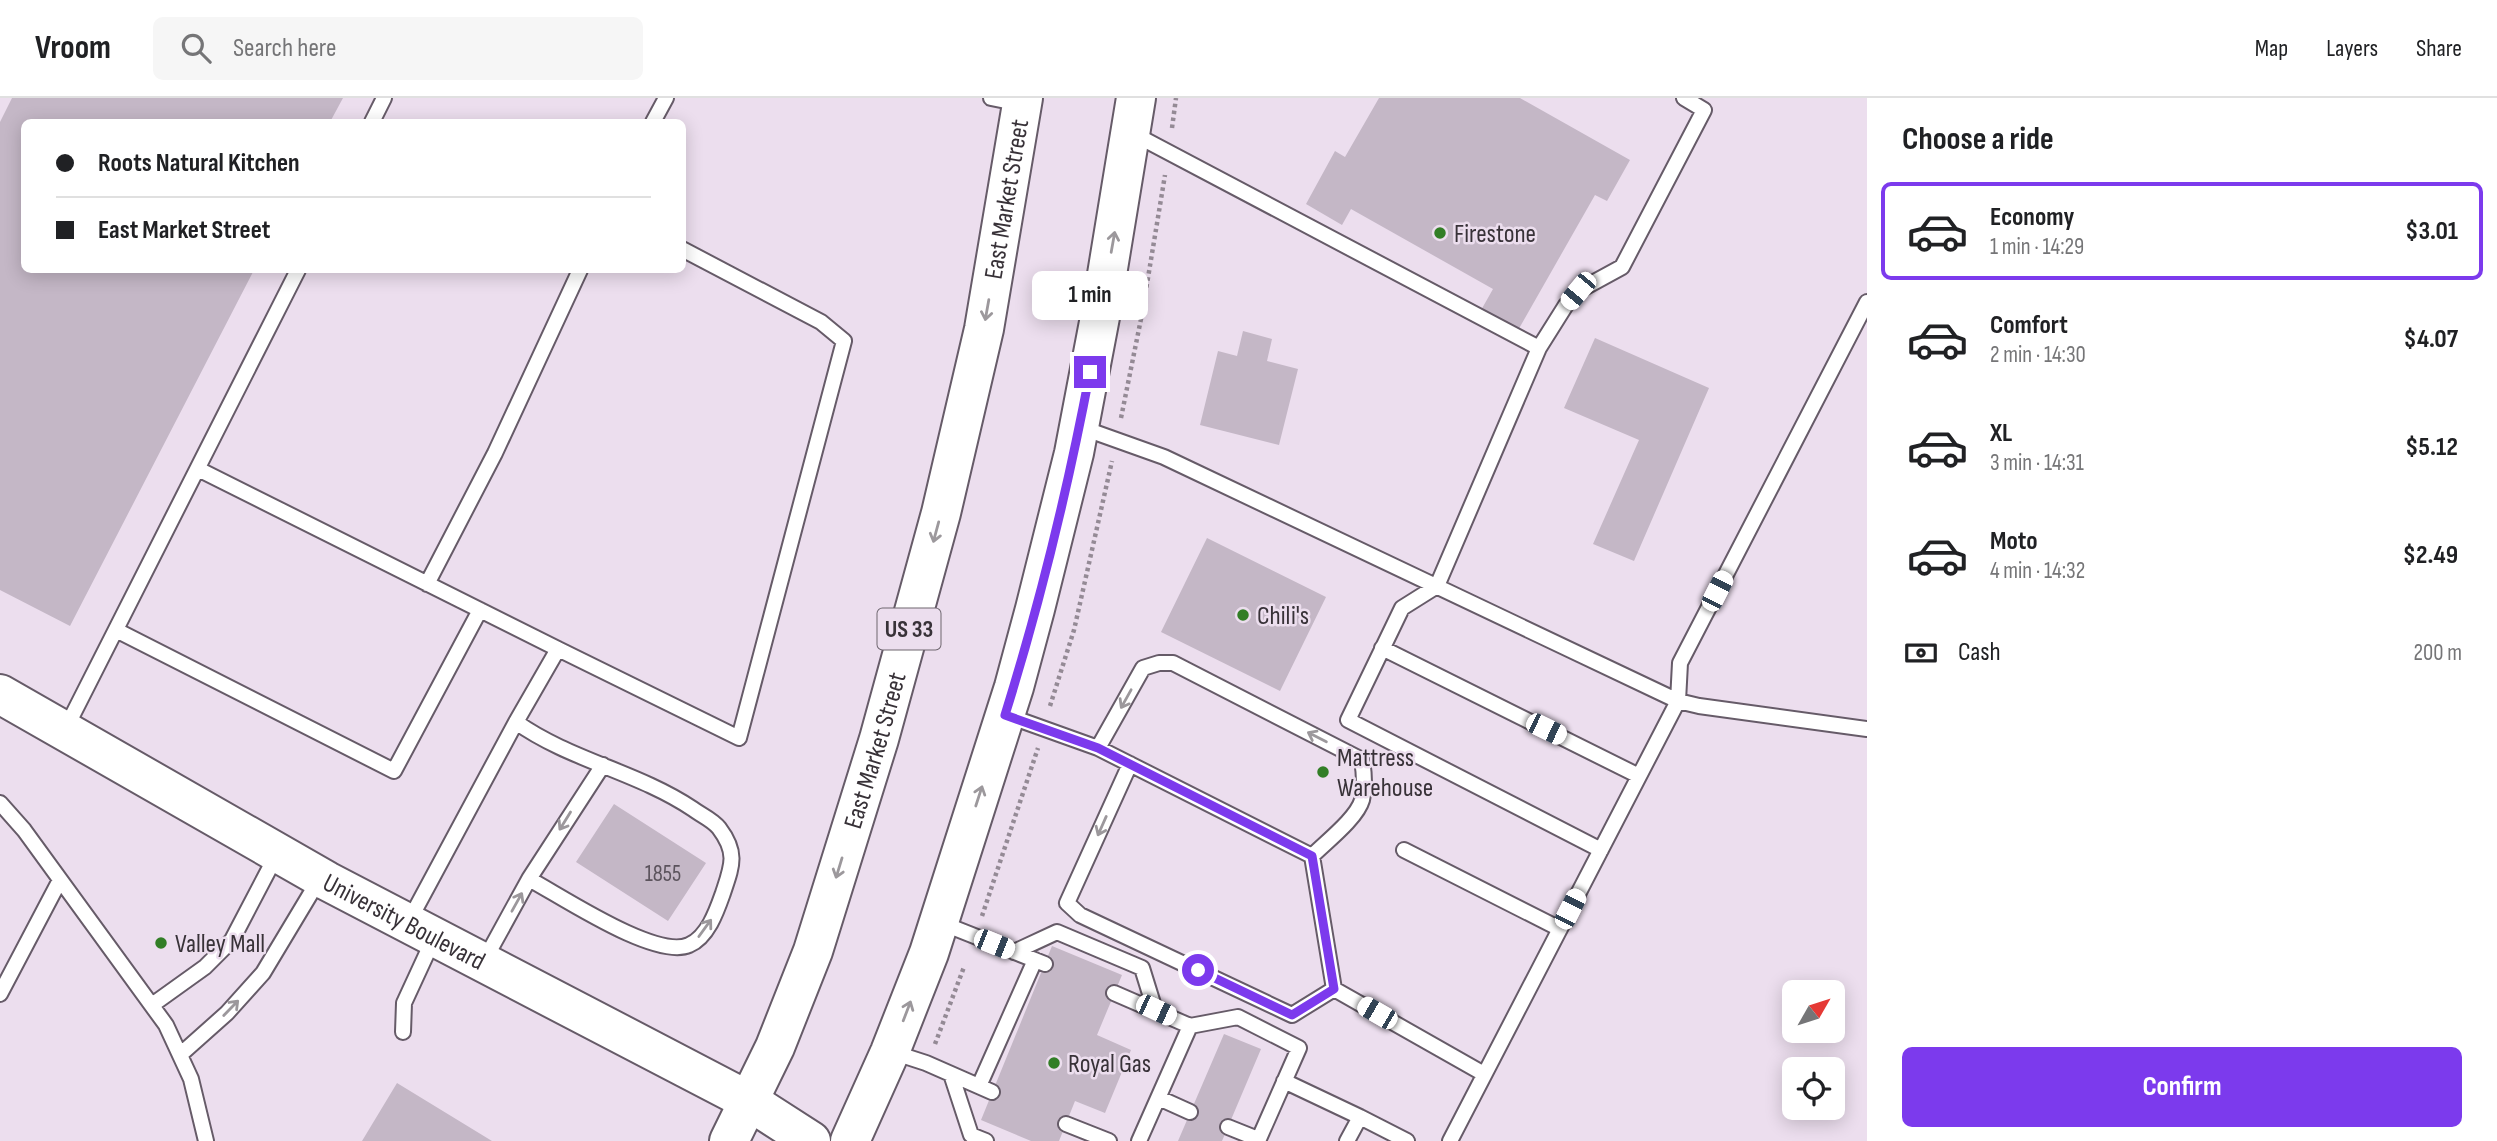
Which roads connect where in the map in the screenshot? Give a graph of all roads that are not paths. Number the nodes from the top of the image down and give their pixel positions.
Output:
1 (384, 98) edge
2 (666, 98) edge
3 (1684, 98) edge
4 (1012, 100) edge
5 (1133, 115) edge
6 (374, 119) edge
7 (655, 119) edge
8 (686, 251) edge
9 (296, 273) edge
10 (579, 273) edge
11 (1867, 302) edge
12 (1539, 348) junction
13 (1079, 426) junction
14 (198, 469) junction
15 (427, 584) junction
16 (1437, 586) junction
17 (480, 610) junction
18 (116, 630) junction
19 (1382, 648) junction
20 (558, 649) junction
21 (0, 694) edge
22 (1678, 701) junction
23 (1005, 715) junction
24 (516, 722) junction
25 (1867, 729) edge
26 (65, 730) junction
27 (1098, 748) junction
28 (1130, 764) junction
29 (603, 765) junction
30 (1640, 776) junction
31 (0, 803) edge
32 (1404, 850) dead end
33 (1601, 850) junction
34 (278, 853) junction
35 (1312, 856) junction
36 (321, 877) junction
37 (529, 879) junction
38 (60, 880) junction
39 (938, 922) junction
40 (421, 929) junction
41 (1560, 929) junction
42 (1014, 953) junction
43 (484, 962) junction
44 (1334, 989) junction
45 (1114, 993) dead end
46 (0, 995) edge
47 (152, 1005) junction
48 (1156, 1010) junction
49 (1190, 1026) junction
50 (403, 1031) dead end
51 (890, 1052) junction
52 (181, 1054) junction
53 (951, 1074) junction
54 (1484, 1074) junction
55 (1284, 1081) junction
56 (1159, 1098) junction
57 (749, 1101) junction
58 (1190, 1112) dead end
59 (1360, 1117) junction
60 (1066, 1124) dead end
61 (1228, 1126) dead end
62 (1258, 1140) edge
63 (206, 1141) edge
64 (729, 1141) edge
65 (811, 1141) edge
66 (849, 1141) edge
67 (986, 1141) edge
68 (1108, 1141) edge
69 (1139, 1141) edge
70 (1348, 1141) edge
71 (1407, 1141) edge
72 (1450, 1141) edge

1 - 6 lane
2 - 7 lane
3 - 12 lane
4 -> 57 main road, East Market Street / US 33
5 - 12 lane
13 -> 5 main road
8 - 20 lane
9 - 14 lane
10 - 15 lane
11 - 22 lane
12 - 16 lane
13 - 16 lane
13 - 23 main road
14 - 15 lane
14 - 18 lane
15 - 17 lane
16 - 19 lane
16 - 22 lane
17 - 18 lane
17 - 20 lane
18 - 26 lane
19 - 30 lane
19 - 33 lane
20 - 24 lane
21 - 26 main road, University Boulevard
22 - 25 lane
22 - 30 lane
23 - 27 lane
39 -> 23 main road
24 - 29 lane
24 - 40 lane
26 - 34 main road, University Boulevard
27 - 28 lane
35 -> 27 lane
28 - 35 lane
28 -> 44 lane
29 -> 37 lane
37 -> 29 lane
30 - 33 lane
31 - 38 lane
32 - 41 lane
33 - 41 lane
34 - 36 main road, University Boulevard
34 - 47 lane
35 - 44 lane
36 - 40 main road, University Boulevard
52 -> 36 lane
43 -> 37 lane
38 - 46 lane
38 - 47 lane
39 - 42 lane
51 -> 39 main road
40 - 43 main road, University Boulevard
40 - 50 lane
41 - 54 lane
42 - 48 lane
42 - 53 lane
43 - 57 main road, University Boulevard
44 - 54 lane
45 - 48 lane
47 - 52 lane
48 - 49 lane
49 - 55 lane
49 - 56 lane
51 - 53 lane
51 - 66 main road
52 - 63 lane
53 - 67 lane
54 - 72 lane
55 - 59 lane
55 - 62 lane
56 - 58 lane
56 - 69 lane
57 - 64 main road, East Market Street / US 33
57 - 65 main road, University Boulevard
59 - 70 lane
59 - 71 lane
60 - 68 lane
61 - 62 lane

